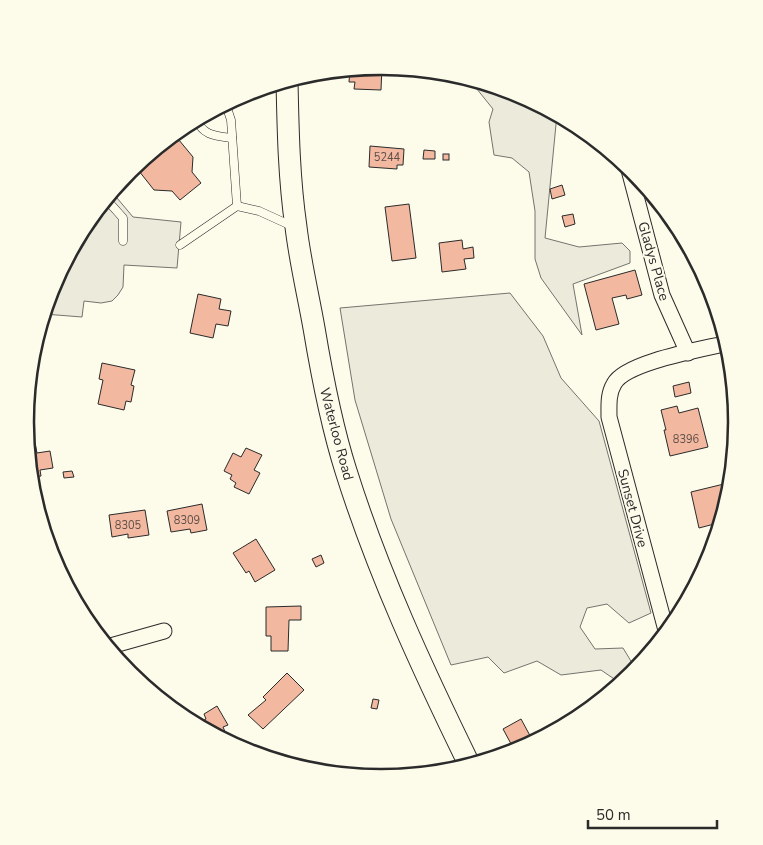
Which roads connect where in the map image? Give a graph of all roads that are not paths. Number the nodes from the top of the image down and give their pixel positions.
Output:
1 (287, 88) edge
2 (228, 111) edge
3 (199, 126) edge
4 (232, 138) junction
5 (632, 182) edge
6 (111, 205) edge
7 (237, 206) junction
8 (296, 227) junction
9 (123, 241) dead end
10 (180, 244) dead end
11 (720, 345) edge
12 (688, 352) junction
13 (664, 624) edge
14 (164, 631) dead end
15 (114, 645) edge
16 (467, 759) edge

1 - 8 main road, Waterloo Road
2 - 4 lane
3 - 4 lane
4 - 7 lane
5 - 12 street, Gladys Place
6 - 9 lane
7 - 8 lane
7 - 10 lane
8 - 16 main road, Waterloo Road
11 - 12 street
12 - 13 street, Sunset Drive
14 - 15 street

